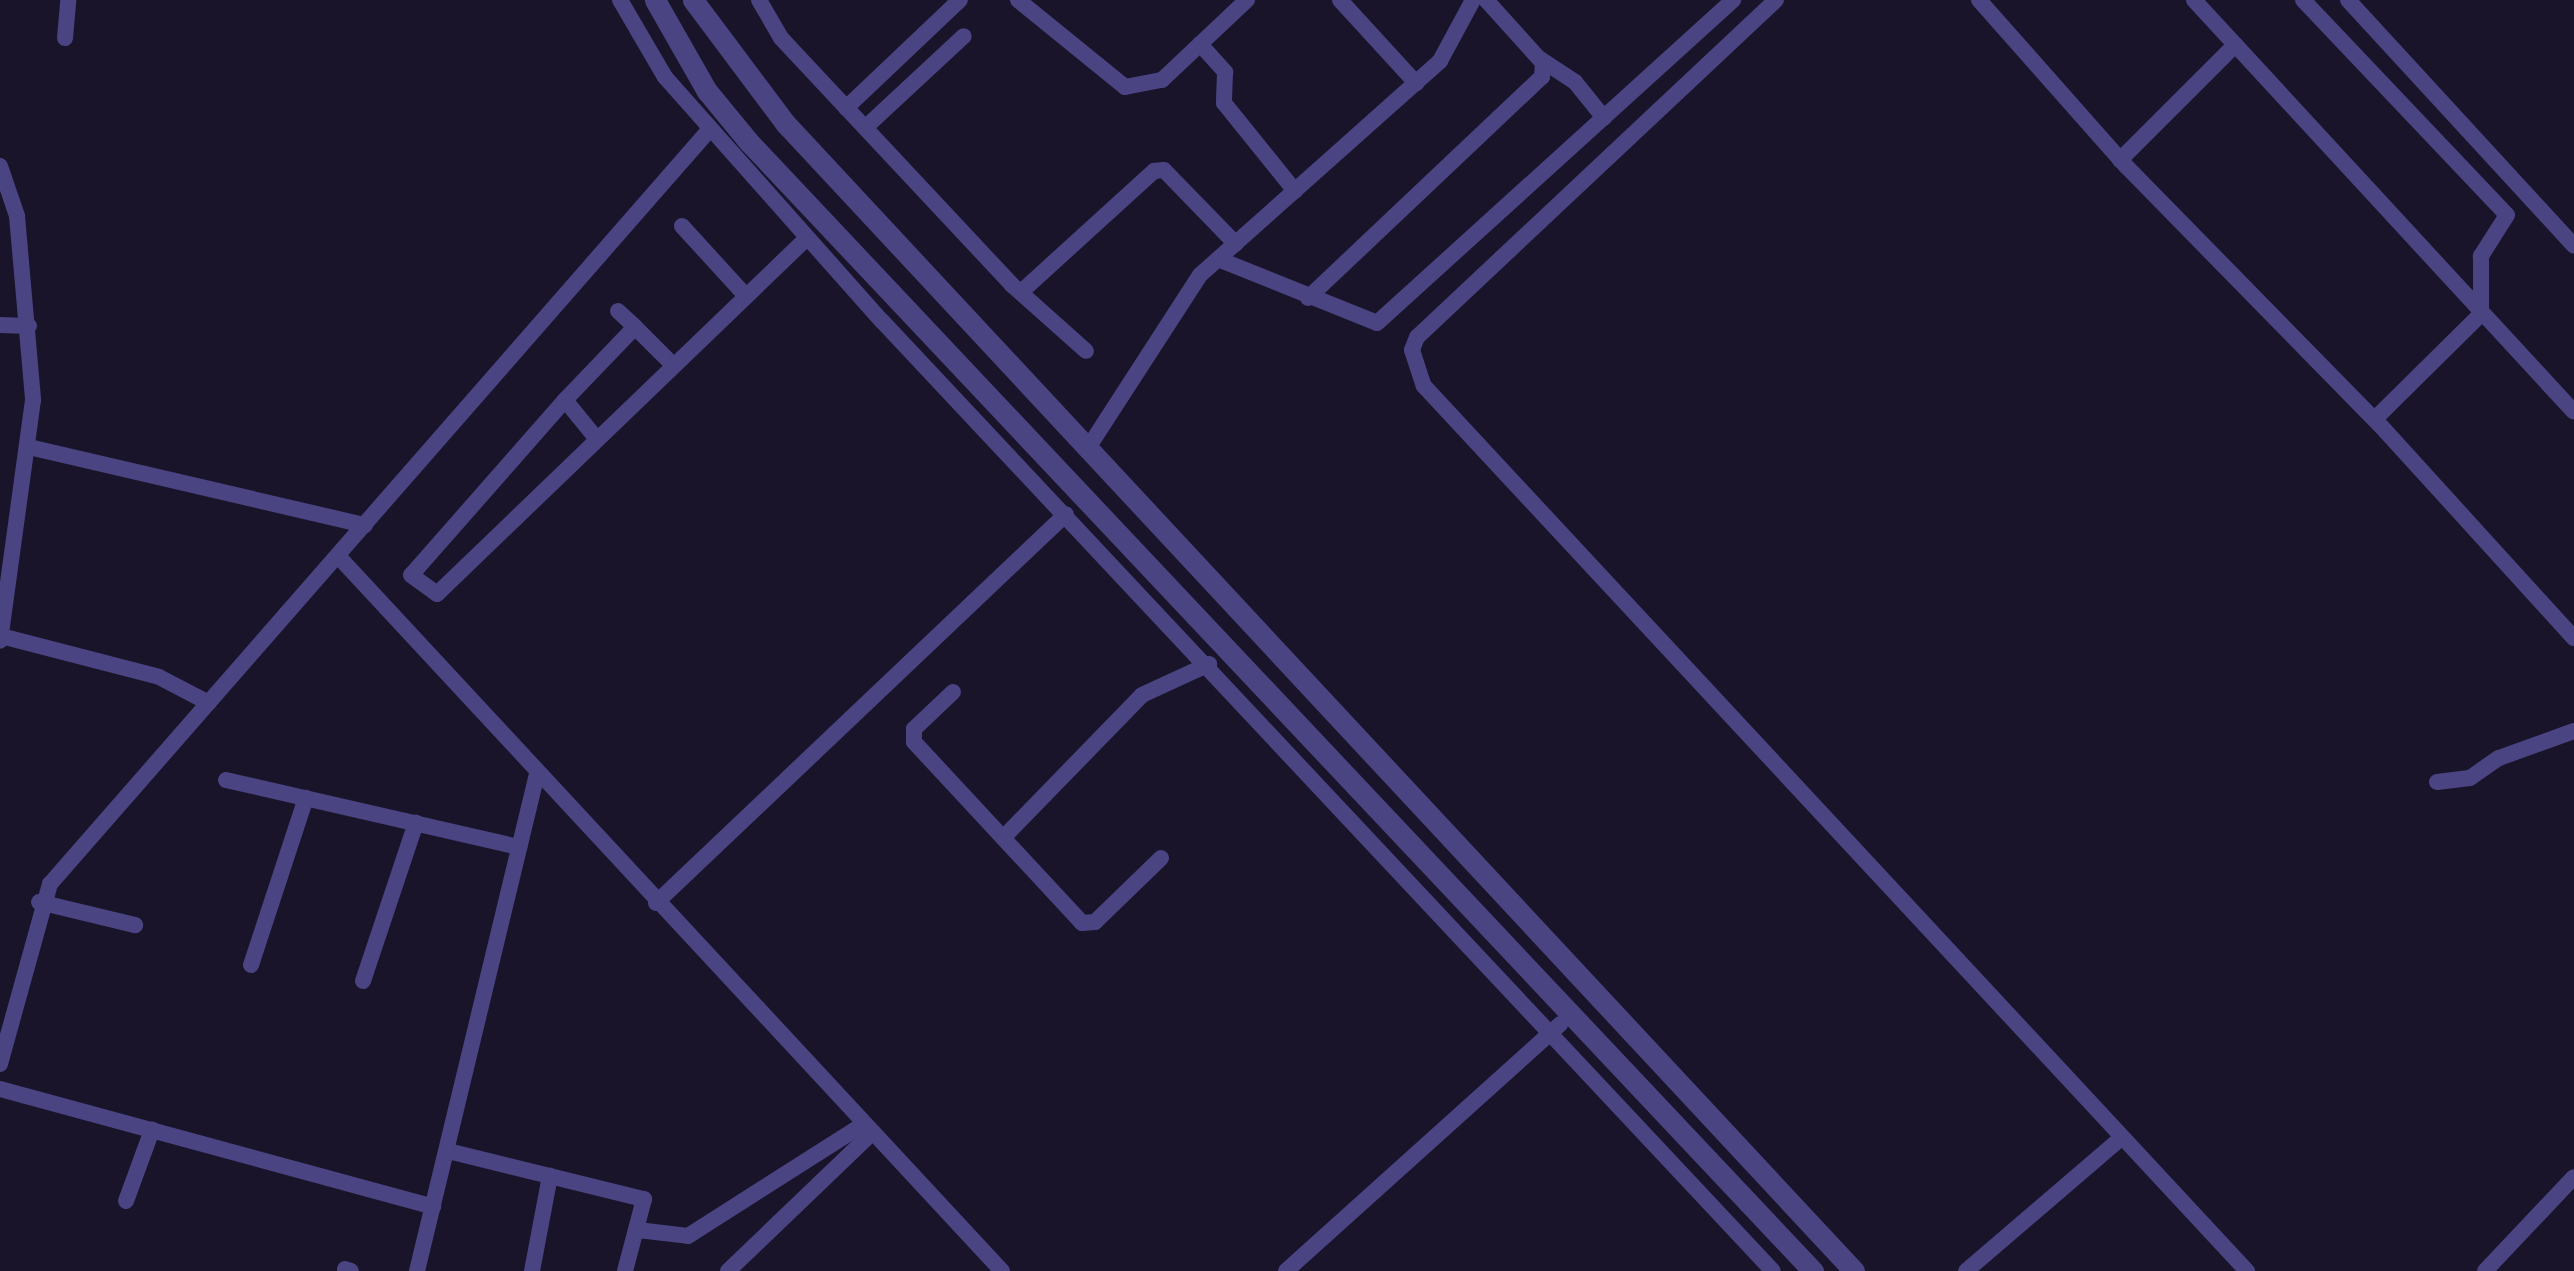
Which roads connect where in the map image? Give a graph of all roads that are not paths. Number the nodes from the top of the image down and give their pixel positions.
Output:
1 (68, 0) edge
2 (620, 0) edge
3 (655, 0) edge
4 (693, 0) edge
5 (759, 0) edge
6 (960, 0) edge
7 (1018, 0) edge
8 (1247, 0) edge
9 (1340, 0) edge
10 (1473, 0) edge
11 (1486, 0) edge
12 (1733, 0) edge
13 (1776, 0) edge
14 (1978, 0) edge
15 (2194, 0) edge
16 (2303, 0) edge
17 (2348, 0) edge
18 (964, 36) dead end
19 (65, 38) dead end
20 (1200, 44) junction
21 (2235, 45) junction
22 (1540, 59) junction
23 (1416, 83) junction
24 (846, 108) junction
25 (1604, 118) junction
26 (867, 126) junction
27 (710, 129) junction
28 (2120, 160) junction
29 (0, 166) edge
30 (1295, 191) junction
31 (682, 226) dead end
32 (808, 238) junction
33 (1236, 244) junction
34 (2574, 246) edge
35 (1218, 259) junction
36 (1021, 292) junction
37 (746, 296) junction
38 (1308, 298) junction
39 (618, 311) dead end
40 (2481, 314) junction
41 (0, 325) edge
42 (29, 326) junction
43 (634, 327) junction
44 (1086, 351) dead end
45 (673, 365) junction
46 (565, 400) junction
47 (2574, 412) edge
48 (2375, 419) junction
49 (596, 438) junction
50 (28, 447) junction
51 (1088, 448) junction
52 (1066, 514) junction
53 (364, 525) junction
54 (338, 556) junction
55 (0, 638) edge
56 (2574, 638) edge
57 (1209, 664) junction
58 (953, 692) dead end
59 (208, 703) junction
60 (2574, 731) edge
61 (538, 774) junction
62 (226, 780) dead end
63 (2437, 782) dead end
64 (306, 798) junction
65 (416, 824) junction
66 (1003, 838) junction
67 (519, 847) junction
68 (1161, 858) dead end
69 (39, 902) junction
70 (656, 903) junction
71 (135, 925) dead end
72 (251, 965) dead end
73 (363, 981) dead end
74 (1569, 1014) junction
75 (1552, 1031) junction
76 (0, 1064) edge
77 (0, 1089) edge
78 (868, 1128) junction
79 (152, 1130) junction
80 (2121, 1138) junction
81 (448, 1151) junction
82 (550, 1176) junction
83 (2574, 1177) edge
84 (127, 1202) dead end
85 (433, 1208) junction
86 (1767, 1222) junction
87 (638, 1230) junction
88 (1746, 1242) junction
89 (417, 1271) edge
90 (532, 1271) edge
91 (625, 1271) edge
92 (728, 1271) edge
93 (1002, 1271) edge
94 (1286, 1271) edge
95 (1772, 1271) edge
96 (1813, 1271) edge
97 (1854, 1271) edge
98 (1966, 1271) edge
99 (2247, 1271) edge
100 (2486, 1271) edge

1 - 19 street
2 - 27 street
3 - 74 street
4 - 51 street
5 - 24 street
6 - 24 street
7 - 20 street
8 - 20 street
9 - 23 street
10 - 23 street
11 - 22 street
12 - 25 street
13 - 80 street
14 - 28 street
15 - 21 street
16 - 40 street
17 - 34 street
18 - 26 street
20 - 30 street
21 - 28 street
21 - 40 street
22 - 25 street
22 - 38 street
23 - 30 street
24 - 26 street
25 - 38 street
26 - 36 street
27 - 32 street
27 - 53 street
28 - 48 street
29 - 42 street
30 - 33 street
31 - 37 street
32 - 37 street
32 - 52 street
33 - 35 street
33 - 36 street
35 - 38 street
35 - 51 street
36 - 44 street
37 - 45 street
39 - 43 street
40 - 47 street
40 - 48 street
41 - 42 street
42 - 50 street
43 - 45 street
43 - 46 street
45 - 49 street
46 - 49 street
46 - 49 street
48 - 56 street
50 - 53 street
50 - 55 street
51 - 97 street
52 - 57 street
52 - 70 street
53 - 54 street
54 - 59 street
54 - 61 street
55 - 59 street
57 - 66 street
57 - 75 street
58 - 66 street
59 - 69 street
60 - 63 street
61 - 67 street
61 - 70 street
62 - 64 street
64 - 65 street
64 - 72 street
65 - 67 street
65 - 73 street
66 - 68 street
67 - 81 street
69 - 71 street
69 - 76 street
70 - 78 street
74 - 75 street
74 - 86 street
75 - 88 street
75 - 94 street
77 - 79 street
78 - 87 street
78 - 92 street
78 - 93 street
79 - 84 street
79 - 85 street
80 - 98 street
80 - 99 street
81 - 82 street
81 - 85 street
82 - 87 street
82 - 90 street
83 - 100 street
85 - 89 street
86 - 88 street
86 - 96 street
87 - 91 street
88 - 95 street

